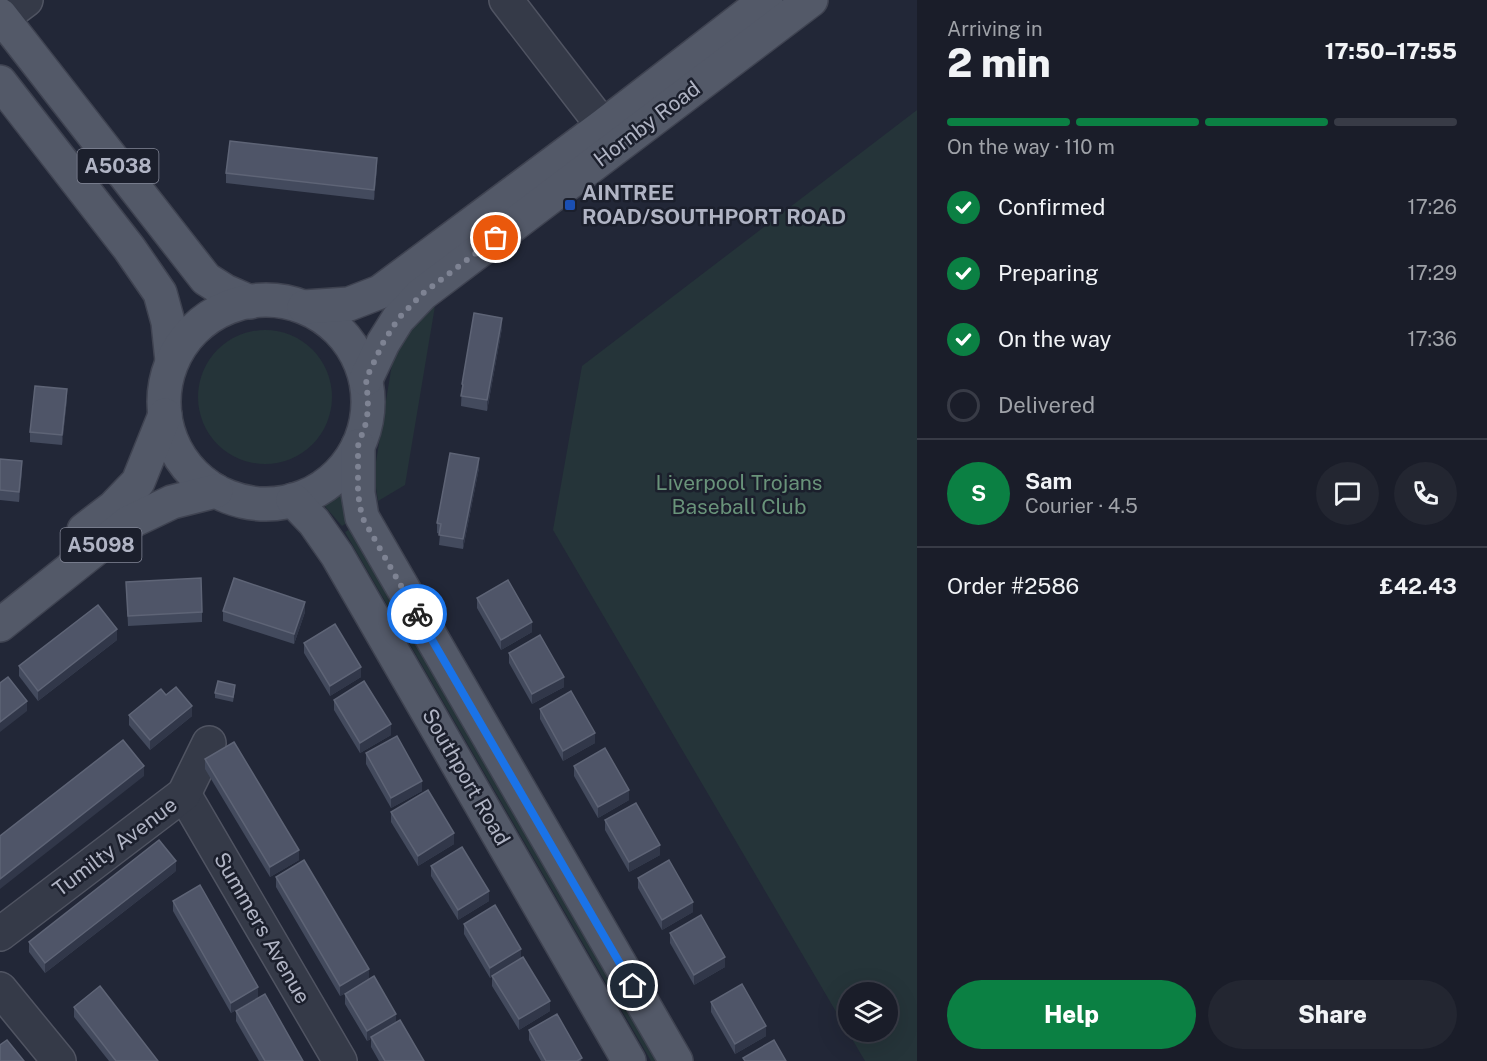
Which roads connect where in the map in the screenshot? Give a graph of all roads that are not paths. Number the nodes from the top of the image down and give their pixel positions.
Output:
1 (506, 0) edge
2 (766, 0) edge
3 (811, 0) edge
4 (9, 11) edge
5 (0, 82) edge
6 (603, 126) junction
7 (250, 302) junction
8 (304, 307) junction
9 (172, 362) junction
10 (366, 379) junction
11 (165, 415) junction
12 (358, 446) junction
13 (216, 491) junction
14 (293, 500) junction
15 (0, 596) edge
16 (0, 625) edge
17 (209, 743) dead end
18 (184, 794) junction
19 (0, 934) edge
20 (0, 989) edge
21 (58, 1061) edge
22 (340, 1061) edge
23 (629, 1061) edge
24 (676, 1061) edge

1 - 6 street
2 - 6 main road
3 - 10 main road, Hornby Road
4 - 7 main road, A5038
5 - 9 main road, A5038
6 - 8 main road
7 - 8 main road, A5038
7 - 9 main road, A5038
8 - 10 main road, A5038
9 - 11 main road, A5038
10 - 12 main road, A5038
11 - 13 main road, A5038
11 - 15 main road, A5098
12 - 14 main road, A5038
12 - 24 main road, Southport Road / A5038
13 - 14 main road, A5038
13 - 16 main road, A5098
14 - 23 main road, Southport Road
17 - 18 street, Tumilty Avenue
18 - 19 street, Tumilty Avenue
18 - 22 street, Summers Avenue
20 - 21 street

